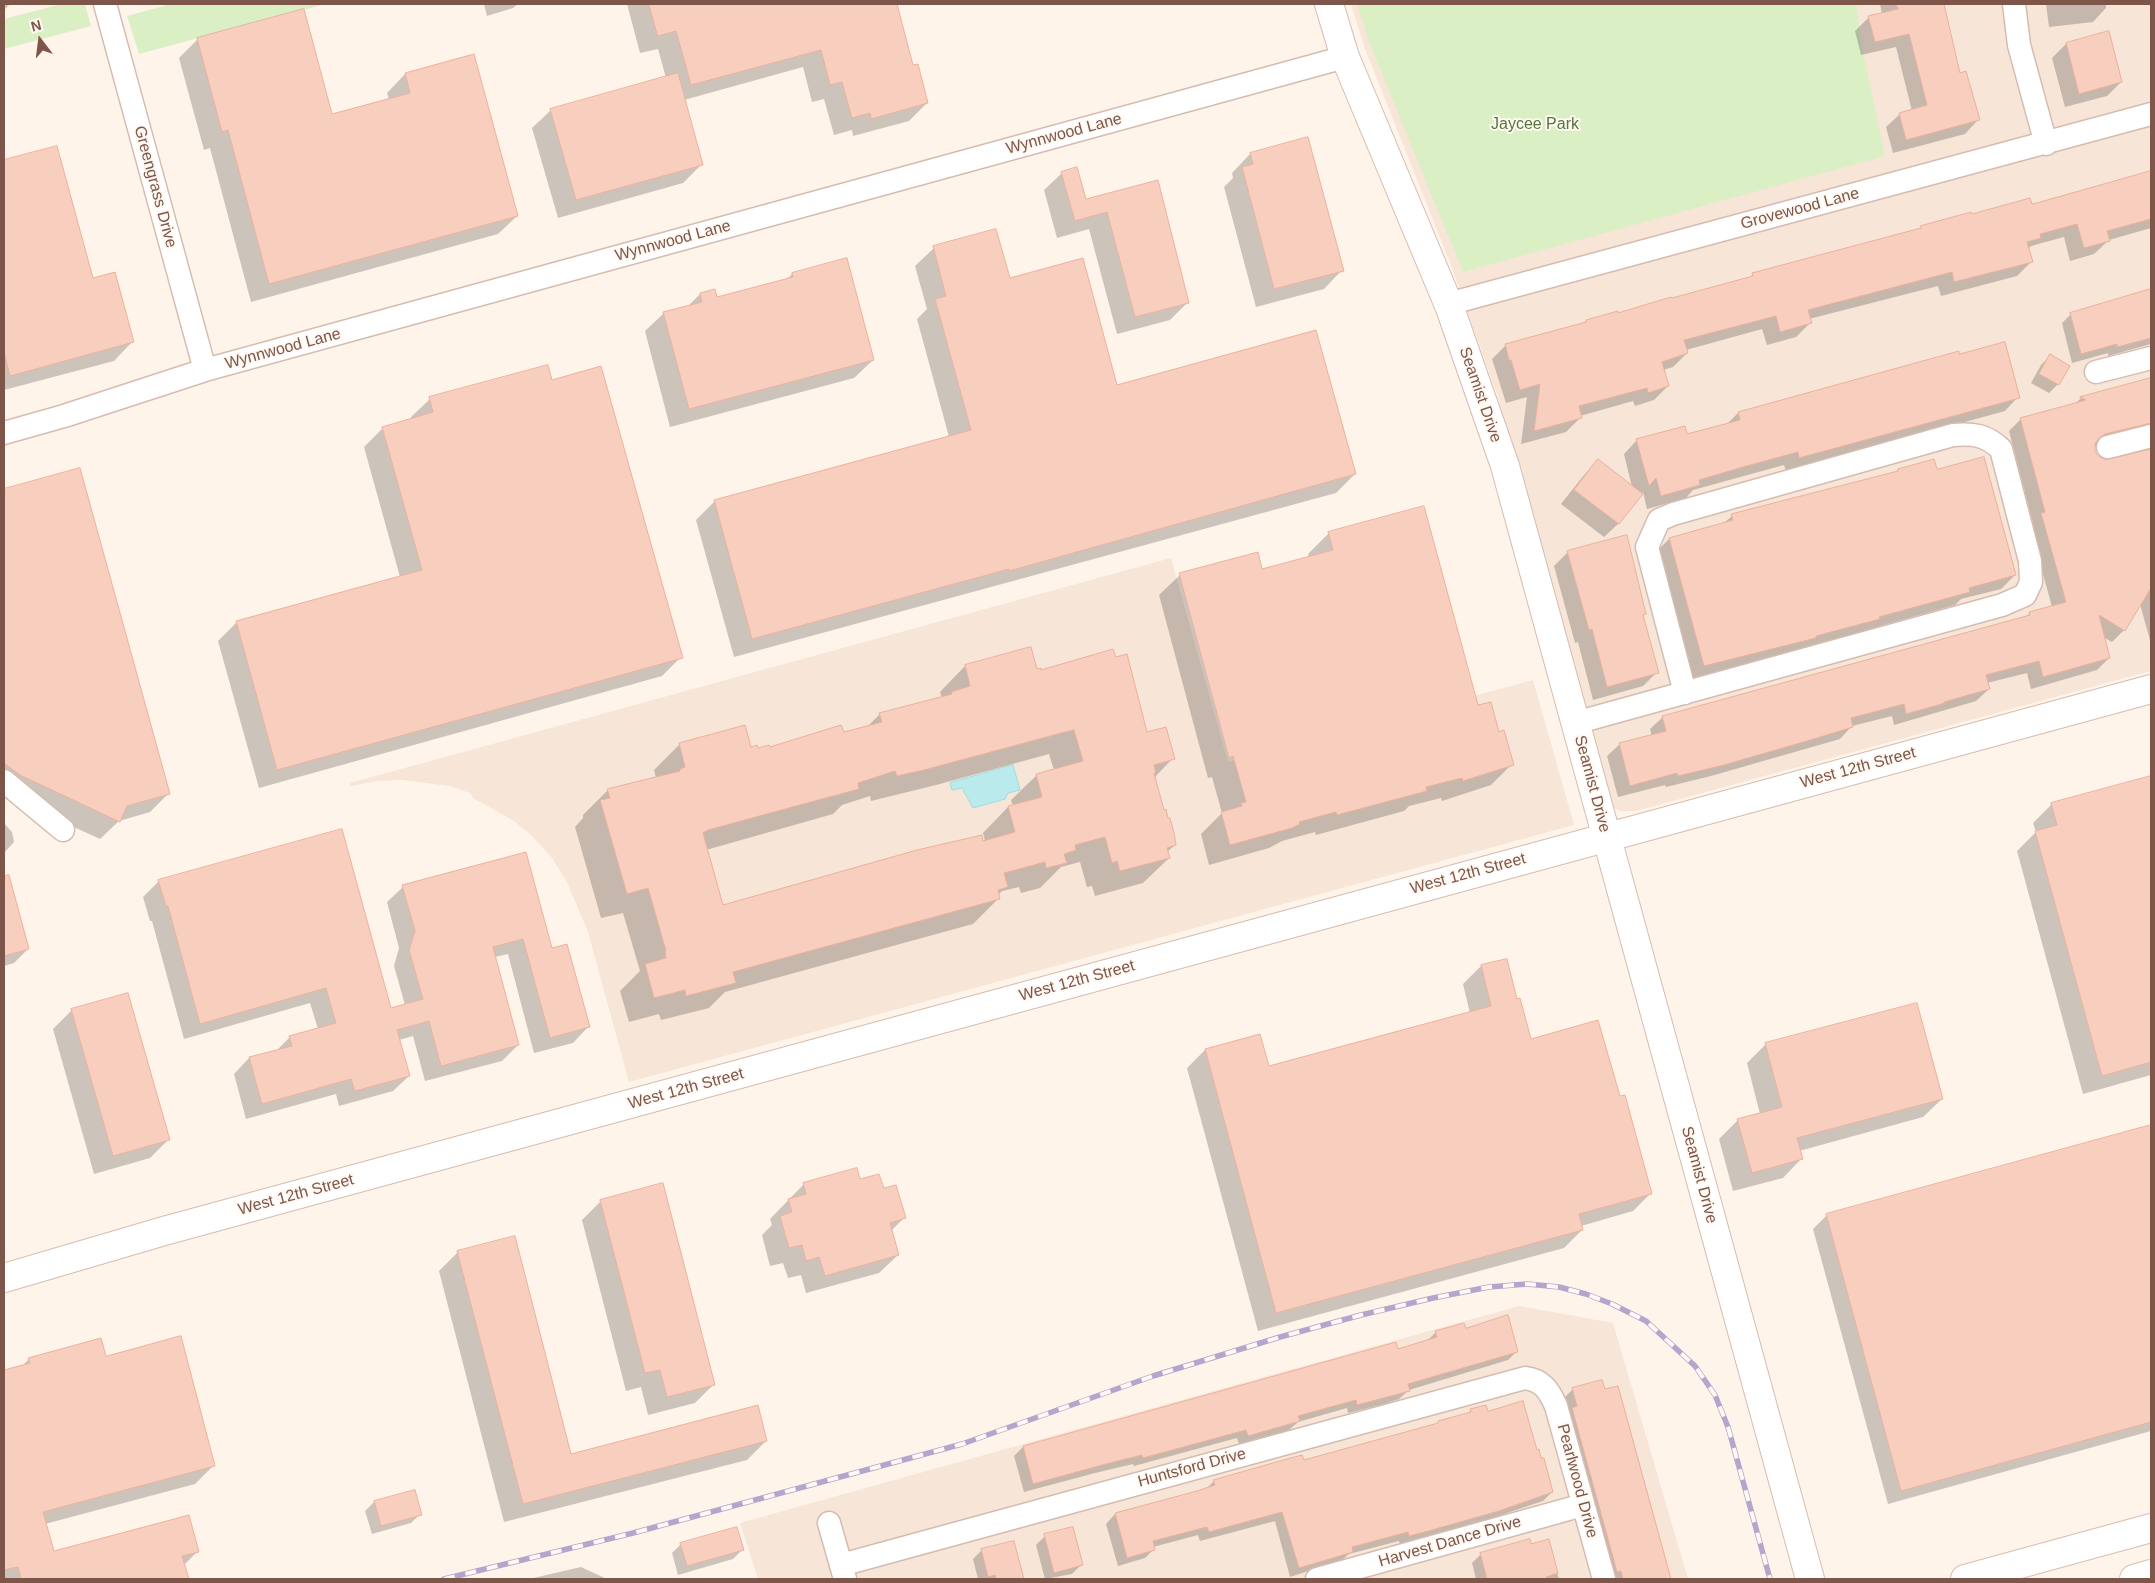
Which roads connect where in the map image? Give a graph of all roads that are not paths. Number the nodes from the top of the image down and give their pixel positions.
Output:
1 (106, 4) edge
2 (1329, 4) edge
3 (2014, 4) edge
4 (1345, 57) junction
5 (2151, 114) edge
6 (2046, 144) junction
7 (1448, 304) junction
8 (2151, 358) edge
9 (205, 370) junction
10 (2096, 372) dead end
11 (4, 433) edge
12 (2151, 436) edge
13 (2108, 447) dead end
14 (2151, 688) edge
15 (1685, 693) junction
16 (1575, 723) junction
17 (4, 781) edge
18 (63, 830) dead end
19 (1606, 836) junction
20 (4, 1278) edge
21 (1544, 1385) joint
22 (1583, 1505) junction
23 (829, 1523) dead end
24 (2151, 1528) edge
25 (843, 1572) edge
26 (2151, 1574) edge
27 (1317, 1579) edge
28 (1604, 1579) edge
29 (1810, 1579) edge
30 (1965, 1579) edge
31 (2134, 1579) edge

1 - 9 street, Greengrass Drive
2 - 4 street, Seamist Drive
3 - 6 street
4 - 7 street, Seamist Drive
4 - 9 street, Wynnwood Lane
5 - 6 street, Grovewood Lane
6 - 7 street, Grovewood Lane
7 - 16 street, Seamist Drive
8 - 10 street
9 - 11 street, Wynnwood Lane
12 - 13 street
14 - 19 street, West 12th Street
15 - 15 street
15 - 16 street
16 - 19 street, Seamist Drive
17 - 18 street
19 - 20 street, West 12th Street
19 - 29 street, Seamist Drive
21 - 22 street, Pearlwood Drive
21 - 25 street, Huntsford Drive
22 - 27 street, Harvest Dance Drive
22 - 28 street, Pearlwood Drive
23 - 25 street
24 - 30 street
26 - 31 street

